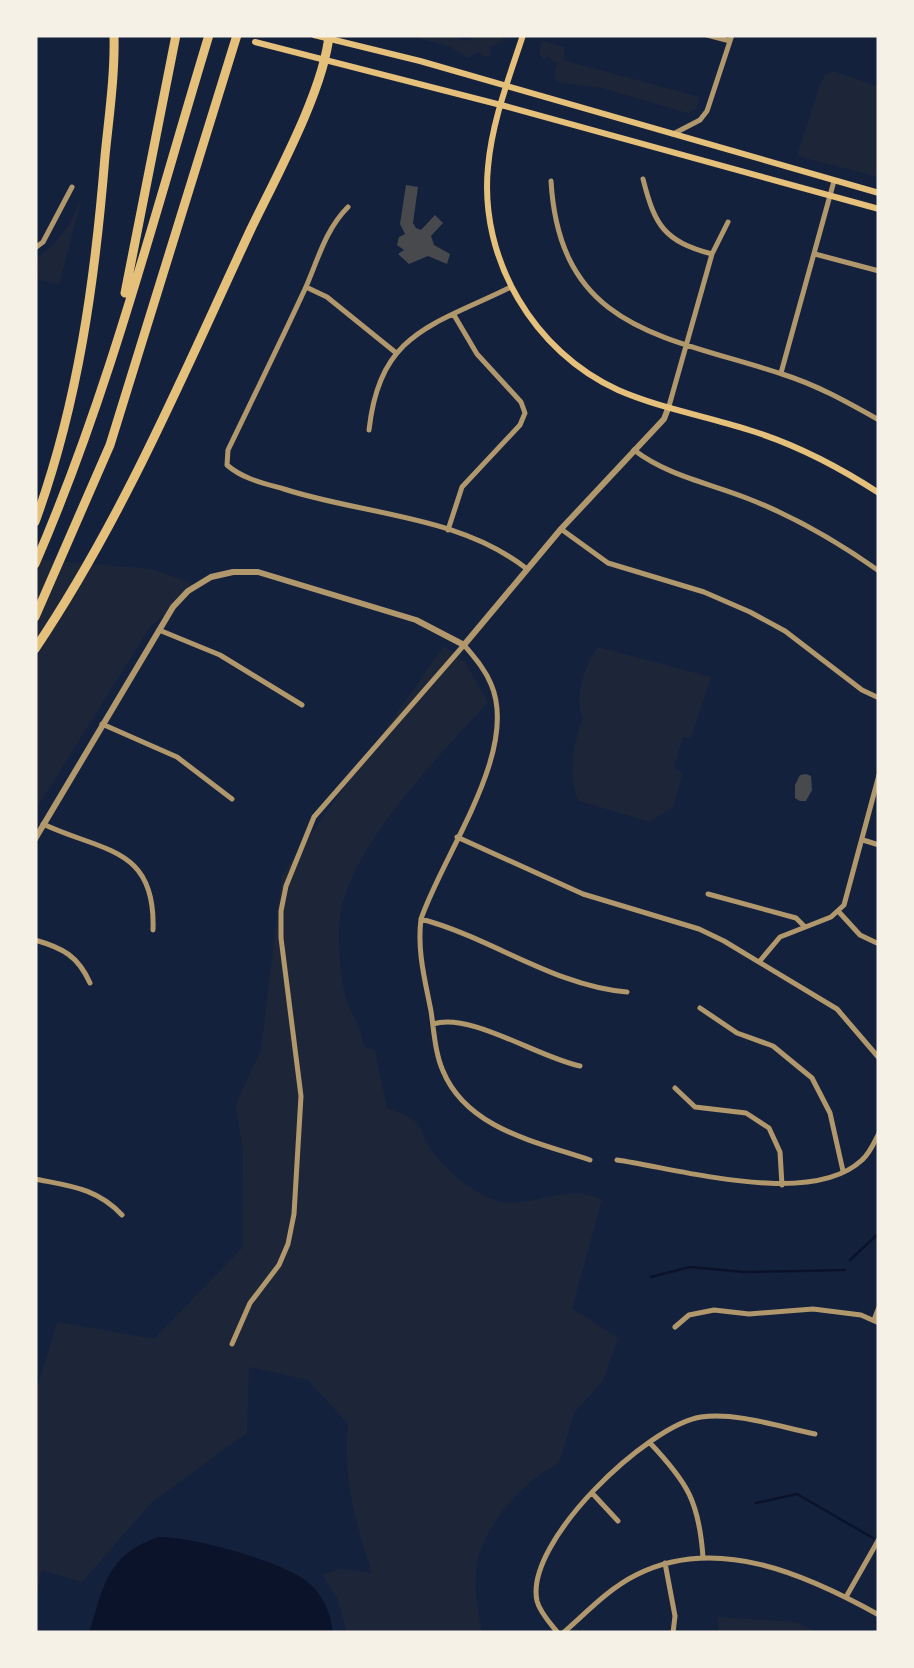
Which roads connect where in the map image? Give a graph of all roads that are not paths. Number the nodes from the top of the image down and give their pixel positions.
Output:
1 (114, 35) edge
2 (176, 35) edge
3 (209, 35) edge
4 (237, 35) edge
5 (314, 35) edge
6 (523, 35) edge
7 (707, 35) edge
8 (329, 37) edge
9 (731, 38) edge
10 (255, 42) dead end
11 (326, 59) junction
12 (506, 86) junction
13 (501, 104) junction
14 (672, 134) junction
15 (643, 179) dead end
16 (551, 181) dead end
17 (834, 181) junction
18 (72, 187) dead end
19 (879, 193) edge
20 (830, 196) junction
21 (348, 207) dead end
22 (879, 209) edge
23 (728, 222) dead end
24 (35, 248) edge
25 (712, 254) junction
26 (814, 254) junction
27 (879, 271) edge
28 (306, 287) junction
29 (511, 287) junction
30 (454, 315) junction
31 (688, 346) junction
32 (113, 350) junction
33 (395, 352) junction
34 (781, 374) junction
35 (669, 406) junction
36 (879, 420) edge
37 (369, 430) dead end
38 (634, 450) junction
39 (879, 493) edge
40 (35, 522) edge
41 (561, 529) junction
42 (448, 530) junction
43 (35, 564) edge
44 (527, 570) junction
45 (879, 572) edge
46 (35, 618) edge
47 (158, 630) junction
48 (464, 645) junction
49 (35, 648) edge
50 (879, 698) edge
51 (302, 705) dead end
52 (102, 724) junction
53 (879, 775) edge
54 (232, 799) dead end
55 (43, 824) junction
56 (458, 837) junction
57 (35, 839) edge
58 (862, 840) junction
59 (879, 844) edge
60 (708, 894) dead end
61 (838, 911) junction
62 (421, 920) junction
63 (806, 927) junction
64 (154, 930) dead end
65 (35, 940) edge
66 (879, 944) edge
67 (758, 962) junction
68 (90, 983) dead end
69 (627, 992) dead end
70 (700, 1008) dead end
71 (433, 1024) junction
72 (879, 1058) edge
73 (580, 1066) dead end
74 (676, 1088) dead end
75 (879, 1134) edge
76 (590, 1160) dead end
77 (617, 1160) dead end
78 (843, 1171) junction
79 (35, 1178) edge
80 (782, 1185) junction
81 (122, 1215) dead end
82 (879, 1308) edge
83 (876, 1322) edge
84 (675, 1327) dead end
85 (232, 1344) dead end
86 (815, 1434) dead end
87 (650, 1443) junction
88 (592, 1493) junction
89 (618, 1520) dead end
90 (879, 1539) edge
91 (703, 1556) junction
92 (665, 1562) junction
93 (846, 1597) junction
94 (879, 1615) edge
95 (560, 1633) edge
96 (673, 1633) edge

1 - 40 highway
2 - 32 highway
3 - 32 highway
4 - 46 highway
5 - 8 main road
6 - 12 main road
7 - 9 street
8 - 11 highway
8 - 12 main road
9 - 14 street
10 - 11 main road
11 - 13 main road
11 - 49 highway
12 - 13 main road
12 - 14 main road
13 - 20 main road
13 - 29 main road
14 - 17 main road
15 - 25 street
16 - 31 street
17 - 19 main road
17 - 20 street
18 - 24 street
20 - 22 main road
20 - 26 street
21 - 28 street
23 - 25 street
25 - 31 street
26 - 27 street
26 - 34 street
28 - 33 street
28 - 42 street
29 - 30 street
29 - 35 main road
30 - 33 street
30 - 42 street
31 - 34 street
31 - 35 street
32 - 43 highway
33 - 37 street
34 - 36 street
35 - 38 street
35 - 39 main road
38 - 41 street
38 - 45 street
41 - 44 street
41 - 50 street
42 - 44 street
44 - 48 street
47 - 48 street
47 - 51 street
47 - 52 street
48 - 56 street
48 - 85 street
52 - 54 street
52 - 55 street
53 - 58 street
55 - 57 street
55 - 64 street
56 - 62 street
56 - 67 street
58 - 59 street
58 - 61 street
60 - 63 street
61 - 63 street
61 - 66 street
62 - 69 street
62 - 71 street
63 - 67 street
65 - 68 street
67 - 72 street
70 - 78 street
71 - 73 street
71 - 76 street
74 - 80 street
75 - 78 street
77 - 80 street
78 - 80 street
79 - 81 street
82 - 83 street
83 - 84 street
86 - 87 street
87 - 88 street
87 - 91 street
88 - 89 street
88 - 95 street
90 - 93 street
91 - 92 street
91 - 93 street
92 - 95 street
92 - 96 street
93 - 94 street

